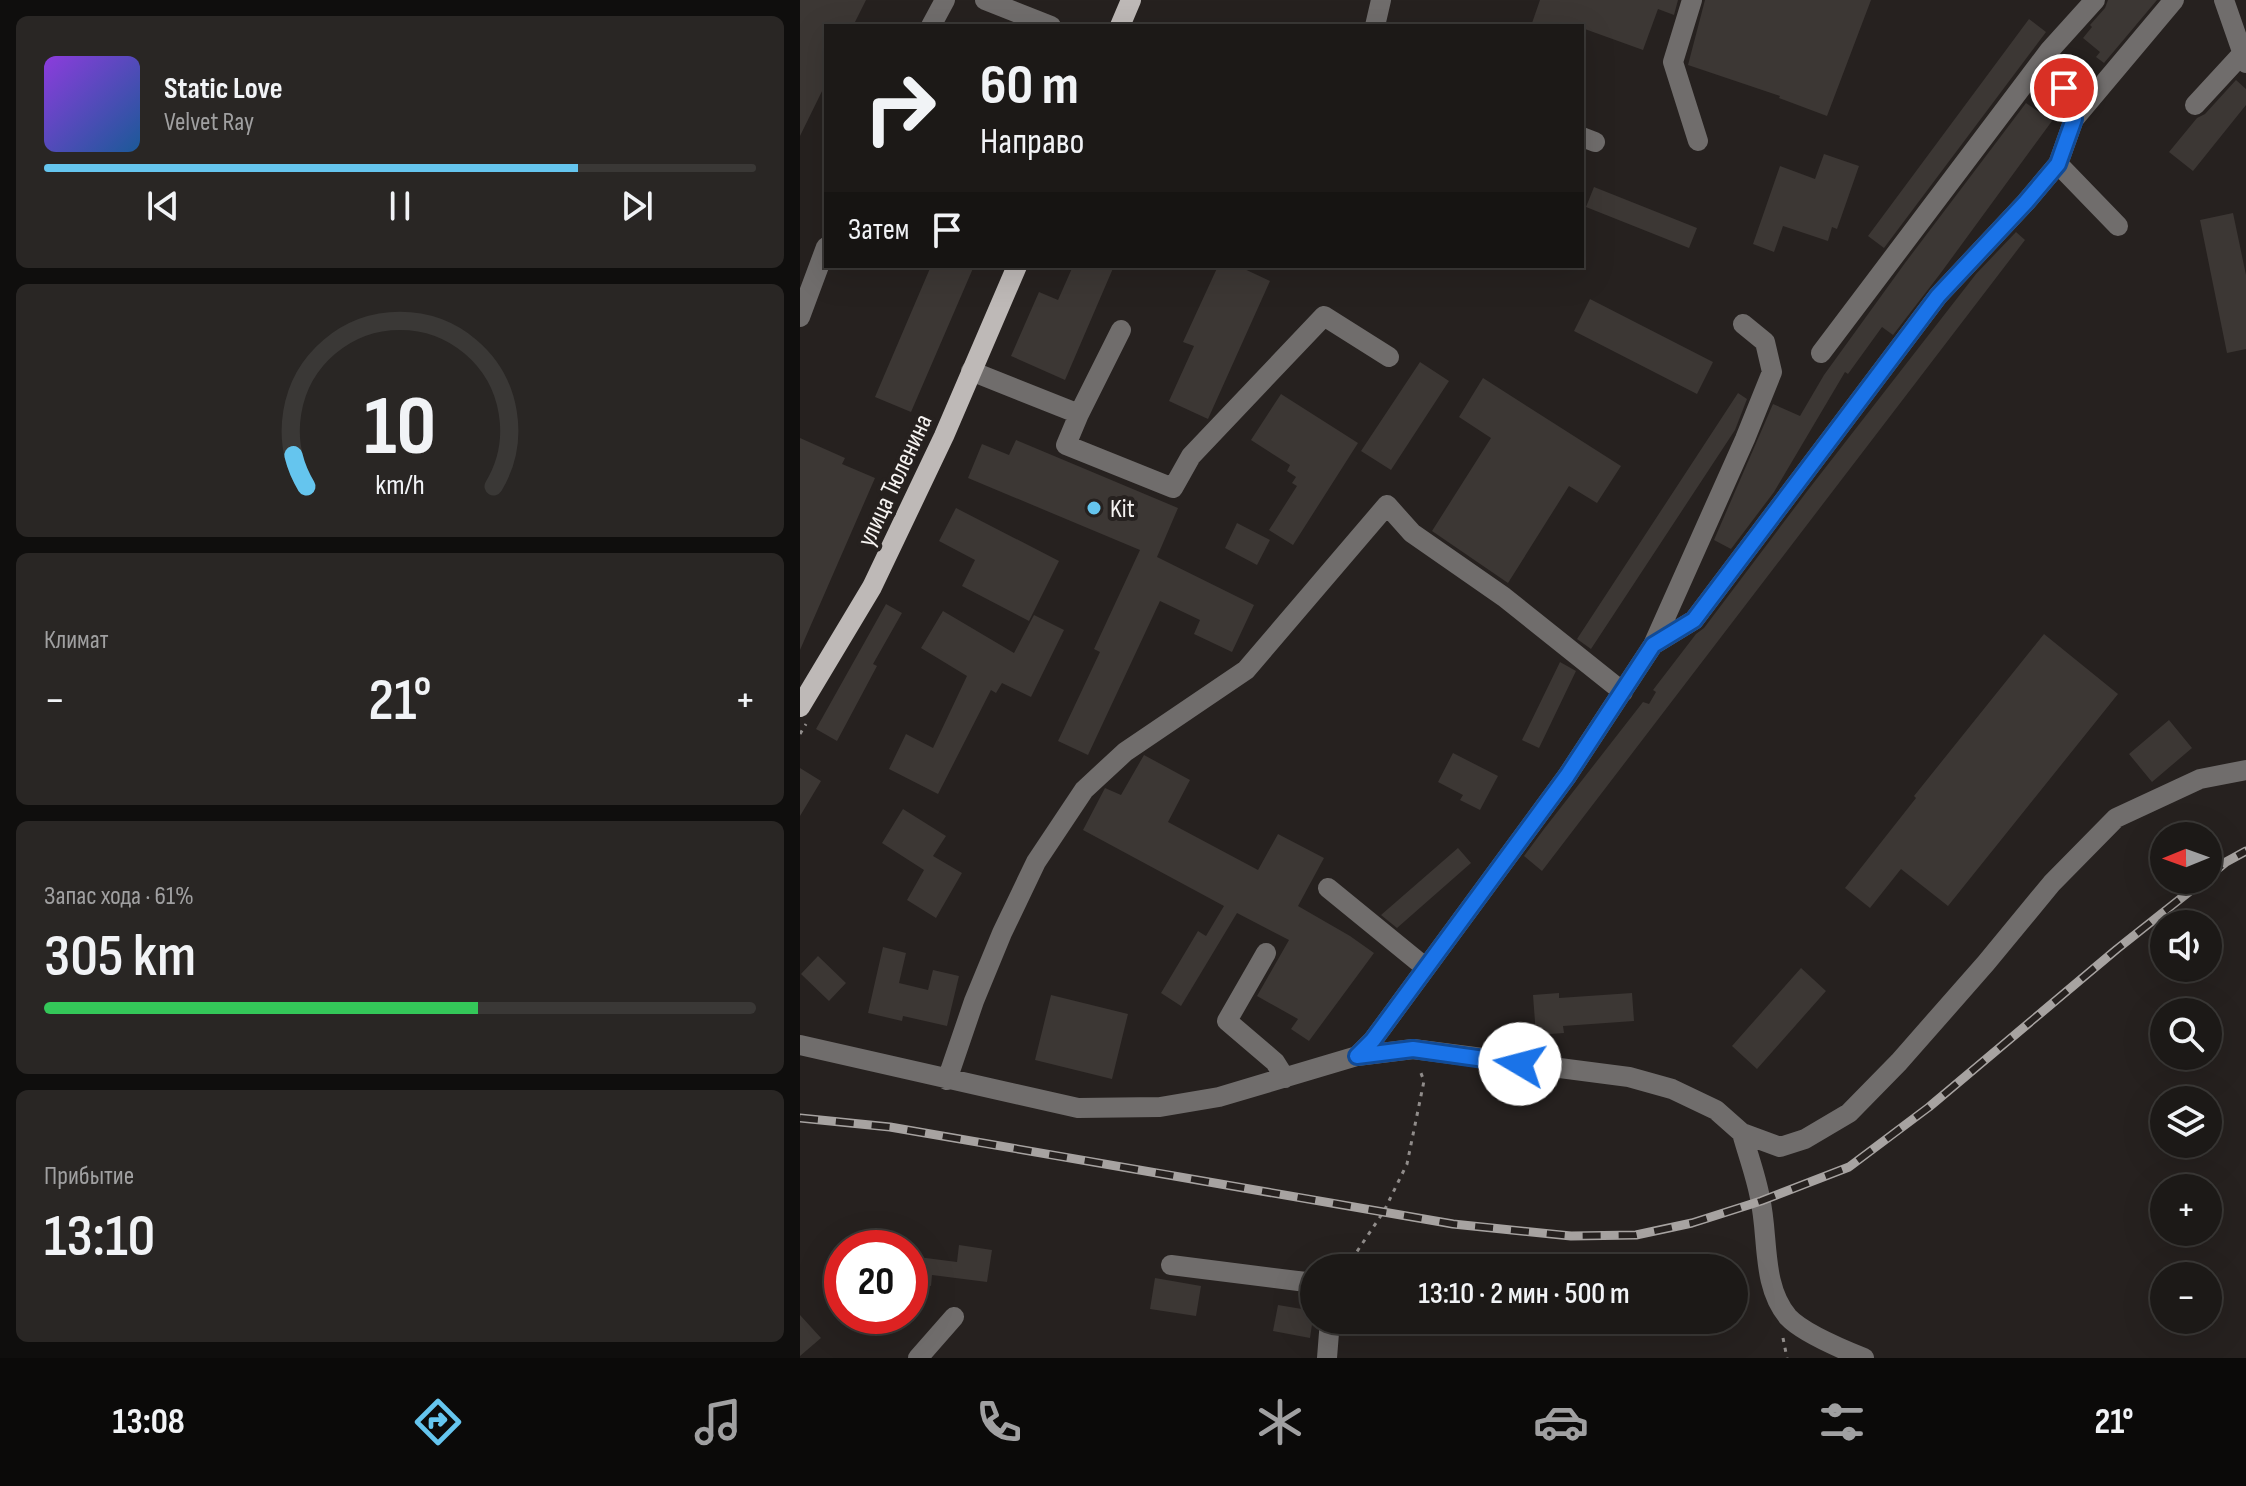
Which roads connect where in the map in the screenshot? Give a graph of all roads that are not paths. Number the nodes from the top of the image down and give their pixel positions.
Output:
1 (945, 0) edge
2 (985, 0) edge
3 (1131, 0) edge
4 (1381, 0) edge
5 (1692, 0) edge
6 (2095, 0) edge
7 (2174, 0) edge
8 (2224, 0) edge
9 (932, 24) edge
10 (1046, 24) edge
11 (1121, 24) edge
12 (1375, 24) edge
13 (2049, 51) junction
14 (2244, 58) edge
15 (2195, 105) dead end
16 (2074, 119) junction
17 (1698, 141) dead end
18 (2058, 164) junction
19 (2118, 226) dead end
20 (824, 252) edge
21 (1016, 268) edge
22 (800, 317) edge
23 (1743, 324) dead end
24 (1121, 330) dead end
25 (1821, 353) dead end
26 (1389, 357) dead end
27 (971, 371) junction
28 (1079, 414) junction
29 (1653, 645) junction
30 (1623, 692) junction
31 (800, 707) edge
32 (2246, 770) edge
33 (1328, 888) dead end
34 (1266, 953) dead end
35 (1426, 968) junction
36 (800, 1045) edge
37 (1357, 1056) junction
38 (1285, 1078) junction
39 (947, 1080) junction
40 (1742, 1133) junction
41 (1171, 1265) dead end
42 (1300, 1281) edge
43 (954, 1317) dead end
44 (1329, 1334) edge
45 (918, 1358) edge
46 (1327, 1358) edge
47 (1864, 1358) edge

1 - 9 street
2 - 10 street
3 - 11 main road
4 - 12 street
5 - 17 street
6 - 13 street
7 - 16 street
8 - 14 street
13 - 16 street
13 - 25 street
14 - 15 street
16 - 18 street
18 - 19 street
18 - 29 street
20 - 22 street
21 - 27 main road, улица Тюленина
23 - 29 street
24 - 28 street
26 - 28 street
27 - 28 street
27 - 31 main road, улица Тюленина
29 - 30 street
30 - 35 street
30 - 39 street
32 - 40 street
33 - 35 street
34 - 38 street
35 - 37 street
36 - 39 street
37 - 38 street
37 - 40 street
38 - 39 street
40 - 47 street
41 - 42 street
43 - 45 street
44 - 46 street

